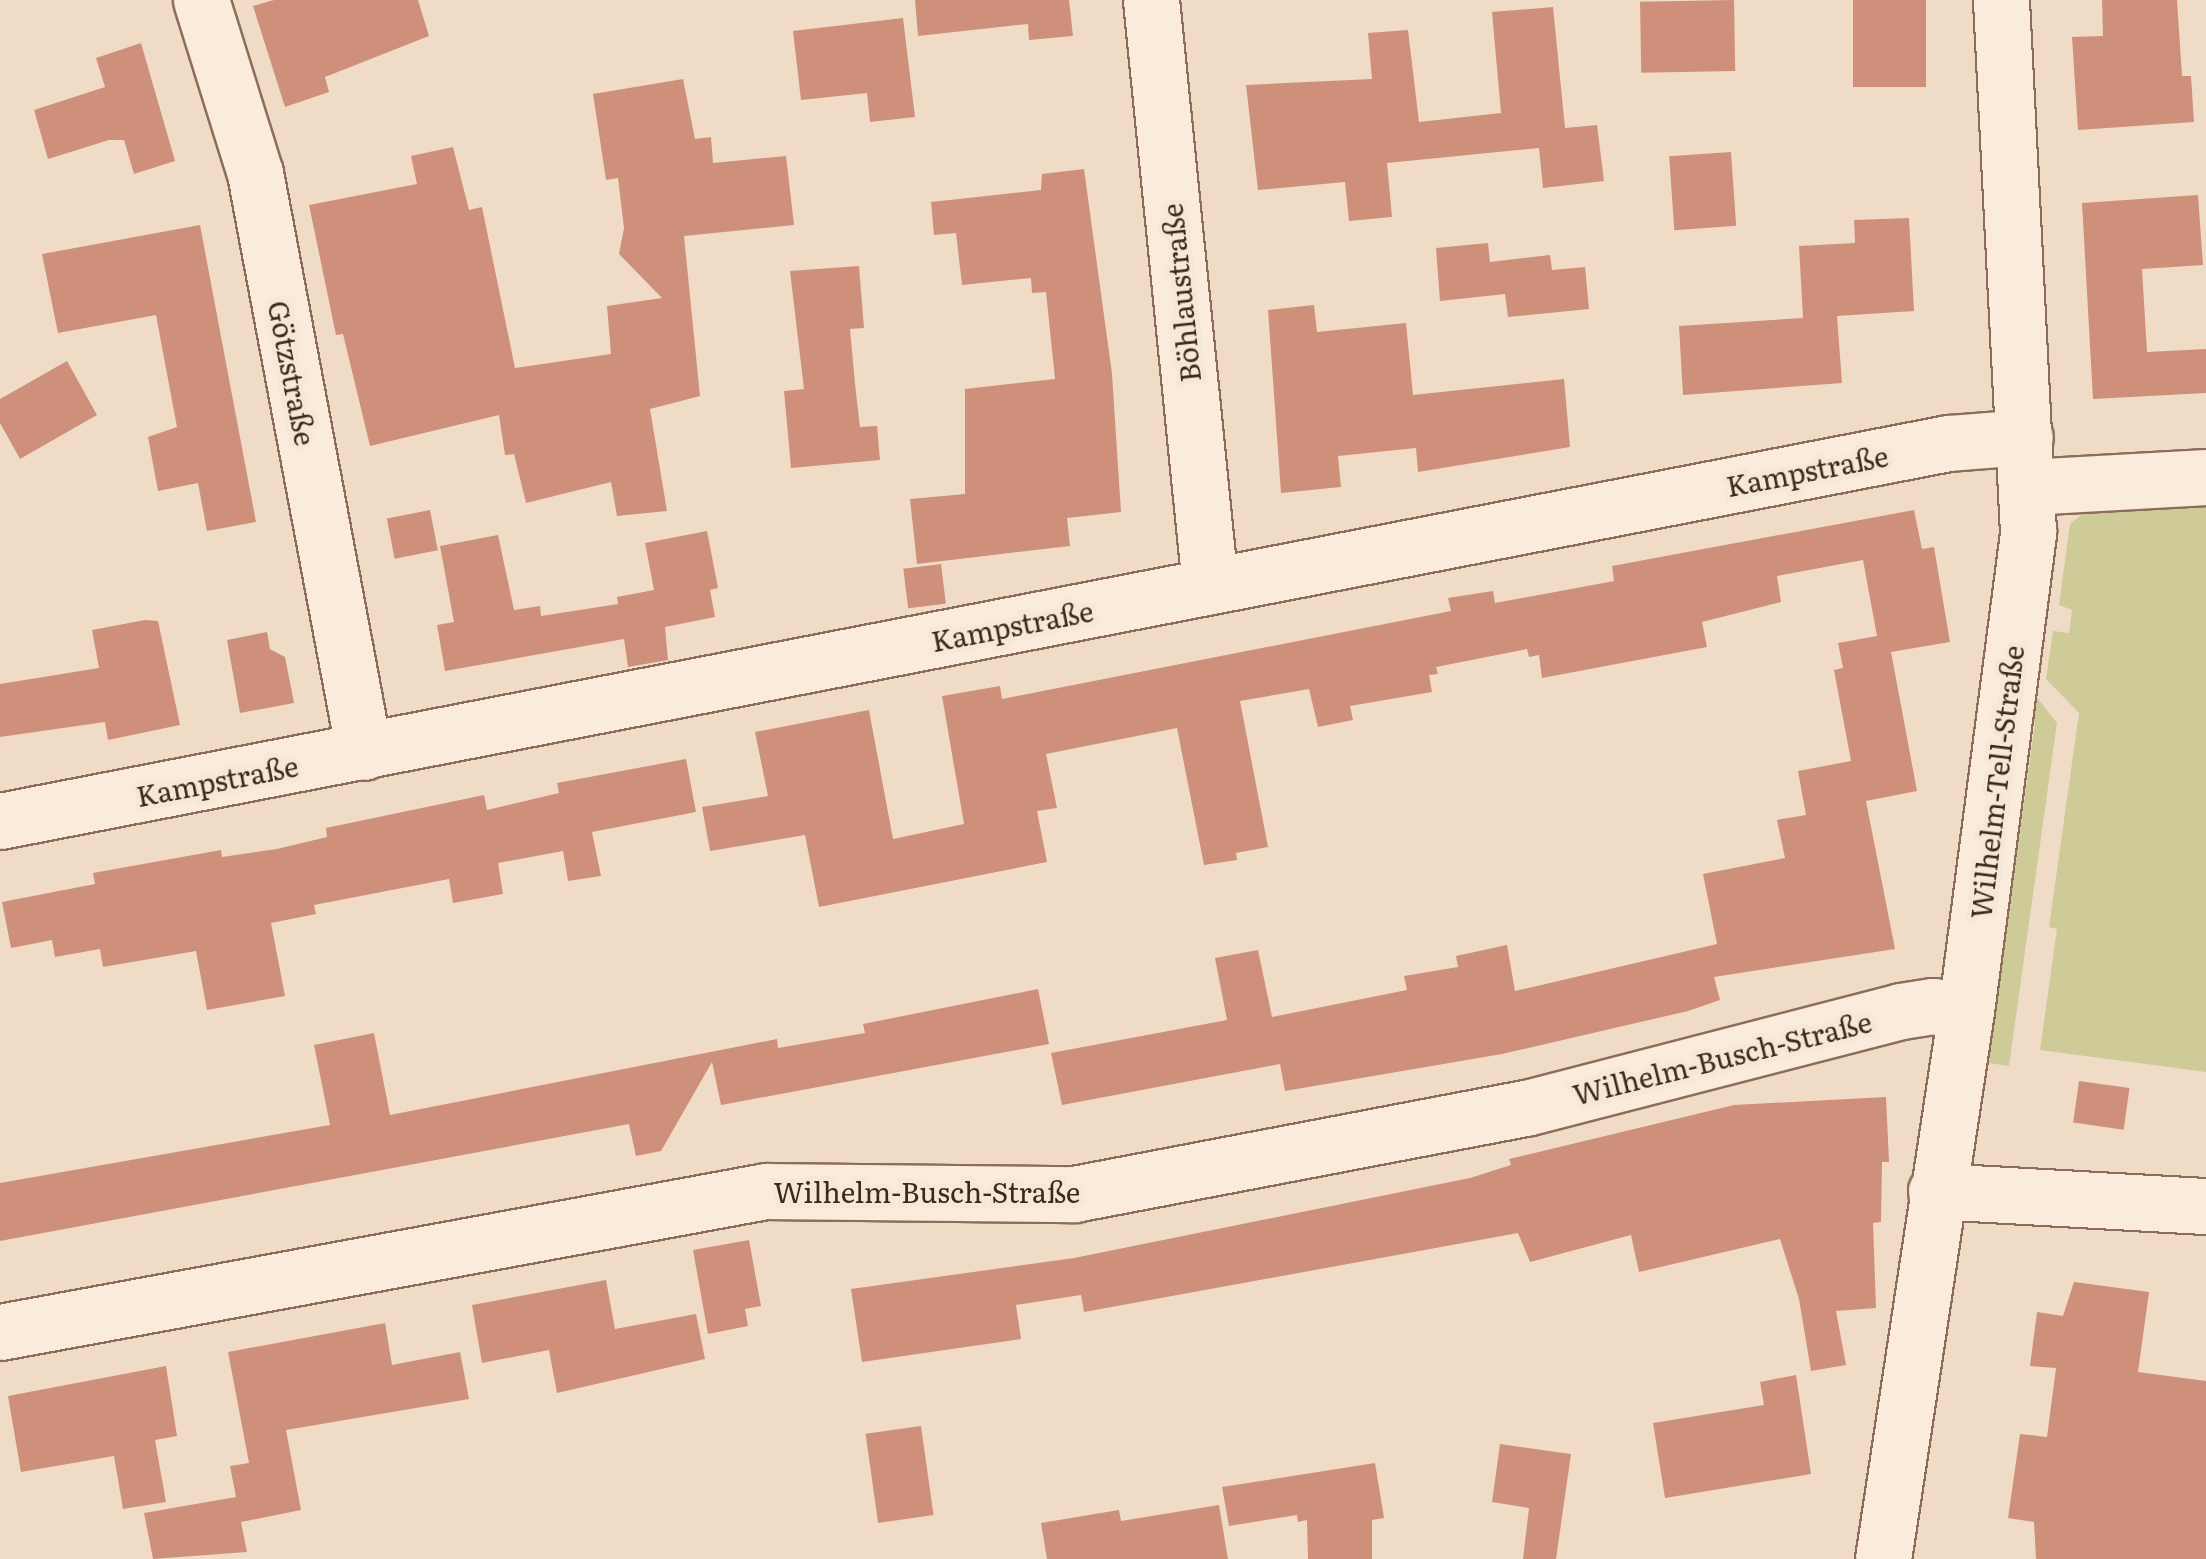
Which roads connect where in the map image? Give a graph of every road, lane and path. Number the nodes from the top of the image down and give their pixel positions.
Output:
1 (201, 0) edge
2 (1151, 0) edge
3 (2001, 0) edge
4 (2026, 462) junction
5 (2206, 476) edge
6 (1210, 586) junction
7 (364, 752) junction
8 (0, 821) edge
9 (1966, 1011) junction
10 (1936, 1191) junction
11 (2206, 1206) edge
12 (0, 1332) edge
13 (1883, 1559) edge

1 - 7 street, Götzstraße
2 - 6 street, Böhlaustraße
3 - 4 street, Wilhelm-Tell-Straße
4 - 5 street, Kampstraße
4 - 6 street, Kampstraße
4 - 9 street, Wilhelm-Tell-Straße
6 - 7 street, Kampstraße
7 - 8 street, Kampstraße
9 - 10 street, Wilhelm-Tell-Straße
9 - 12 street, Wilhelm-Busch-Straße
10 - 11 street
10 - 13 street, Wilhelm-Tell-Straße

